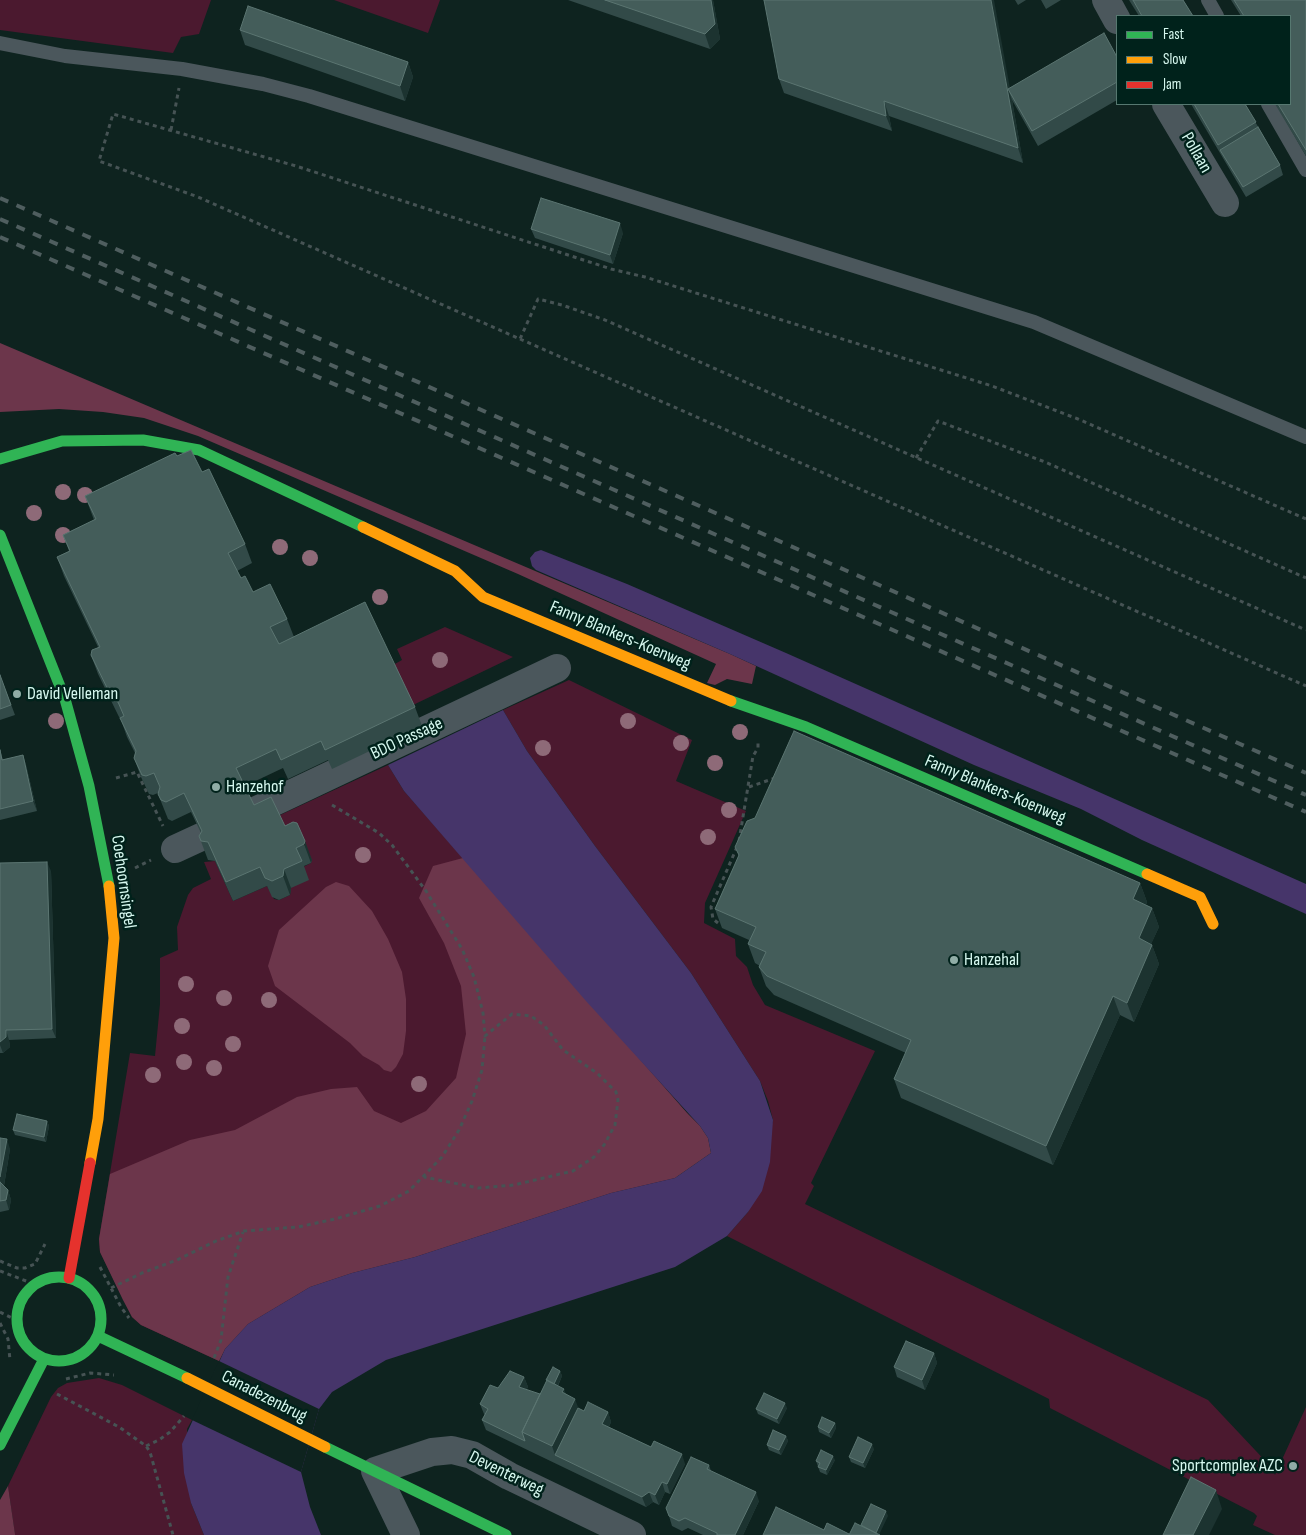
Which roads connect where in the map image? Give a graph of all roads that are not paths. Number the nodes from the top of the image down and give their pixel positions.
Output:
1 (1106, 0) edge
2 (1208, 0) edge
3 (1216, 15) edge
4 (1116, 18) edge
5 (0, 42) edge
6 (1167, 105) edge
7 (1269, 105) edge
8 (1306, 170) edge
9 (1225, 203) dead end
10 (1306, 437) edge
11 (0, 459) edge
12 (0, 536) edge
13 (557, 668) dead end
14 (257, 810) edge
15 (201, 836) edge
16 (175, 849) road end
17 (1213, 924) dead end
18 (69, 1278) junction
19 (6, 1297) dead end
20 (19, 1304) junction
21 (98, 1336) junction
22 (44, 1359) junction
23 (0, 1445) edge
24 (375, 1471) junction
25 (406, 1535) edge
26 (506, 1535) edge
27 (632, 1535) edge

1 - 4 street
2 - 3 lane
5 - 10 lane
6 - 9 street, Pollaan
7 - 8 lane
11 - 17 street, Fanny Blankers-Koenweg
12 - 18 street, Coehoornsingel
13 - 14 street, BDO Passage
15 - 16 street
18 - 20 street
18 - 21 street
19 - 20 street
20 - 22 street
21 - 22 street
21 - 24 street, Canadezenbrug, bridge
22 - 23 street
24 - 25 street
24 - 26 street
24 - 27 street, Deventerweg

